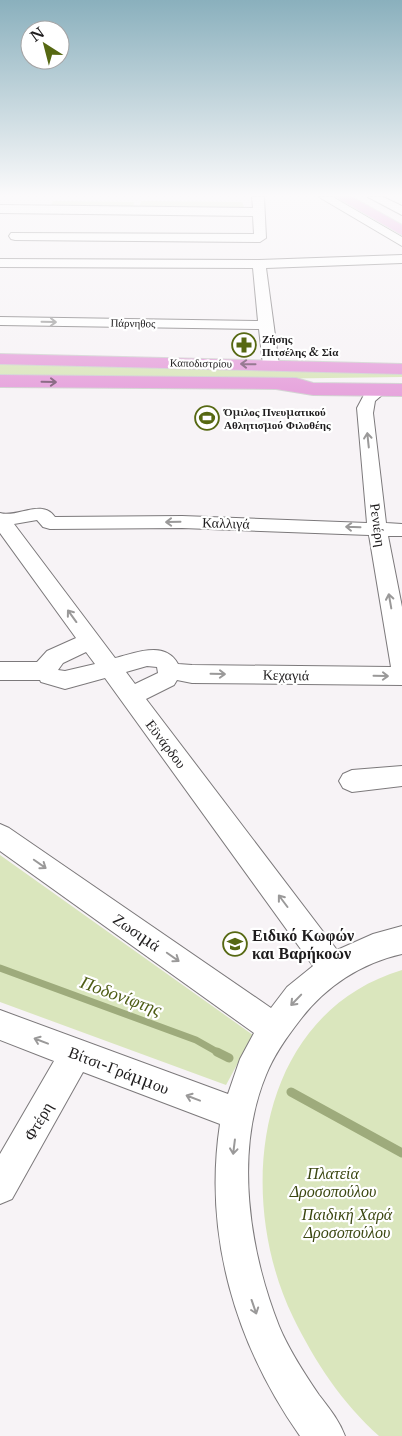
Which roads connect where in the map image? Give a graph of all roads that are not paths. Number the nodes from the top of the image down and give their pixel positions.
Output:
1 (300, 264) edge
2 (402, 265) edge
3 (260, 266) junction
4 (2, 267) edge
5 (0, 321) edge
6 (266, 325) junction
7 (0, 359) edge
8 (402, 363) edge
9 (271, 365) junction
10 (402, 369) edge
11 (0, 381) edge
12 (402, 382) edge
13 (273, 384) junction
14 (381, 389) junction
15 (402, 390) edge
16 (0, 520) edge
17 (50, 523) junction
18 (377, 528) junction
19 (402, 530) edge
20 (17, 542) junction
21 (90, 641) junction
22 (402, 666) edge
23 (110, 668) junction
24 (0, 671) edge
25 (46, 671) junction
26 (170, 671) junction
27 (402, 676) edge
28 (131, 696) junction
29 (402, 776) edge
30 (352, 781) dead end
31 (0, 836) edge
32 (402, 940) edge
33 (333, 969) junction
34 (0, 1025) edge
35 (274, 1028) junction
36 (76, 1054) junction
37 (238, 1115) junction
38 (0, 1187) edge
39 (325, 1436) edge

1 - 3 street
2 - 3 street
3 - 4 street
3 - 6 street
5 -> 6 street, Πάρνηθος
6 - 9 street
9 -> 7 main road, Καποδιστρίου
8 - 9 main road
9 - 10 main road, Καποδιστρίου
11 -> 13 main road, Καποδιστρίου
12 - 13 main road, Καποδιστρίου
13 - 14 main road
14 - 15 main road
18 -> 14 street, Ρενιέρη
16 - 17 street, Καλλιγά
16 - 20 street, Εϋνάρδου
18 -> 17 street, Καλλιγά
17 - 20 street
18 - 19 street, Καλλιγά
22 -> 18 street, Ρενιέρη
21 -> 20 street, Εϋνάρδου
21 - 23 street, Εϋνάρδου
21 - 25 street
23 - 25 street, Κεχαγιά
23 - 26 street, Κεχαγιά
23 - 28 street, Εϋνάρδου
24 - 25 street, Κεχαγιά
26 -> 27 street, Κεχαγιά
26 - 28 street
33 -> 28 street, Εϋνάρδου
29 - 30 street
31 -> 35 street, Ζωσιμά
32 - 33 street
33 -> 35 street
36 -> 34 street, Βίτσι-Γράμμου
35 - 37 street
37 -> 36 street, Βίτσι-Γράμμου
36 - 38 street, Φτέρη
37 -> 39 street

